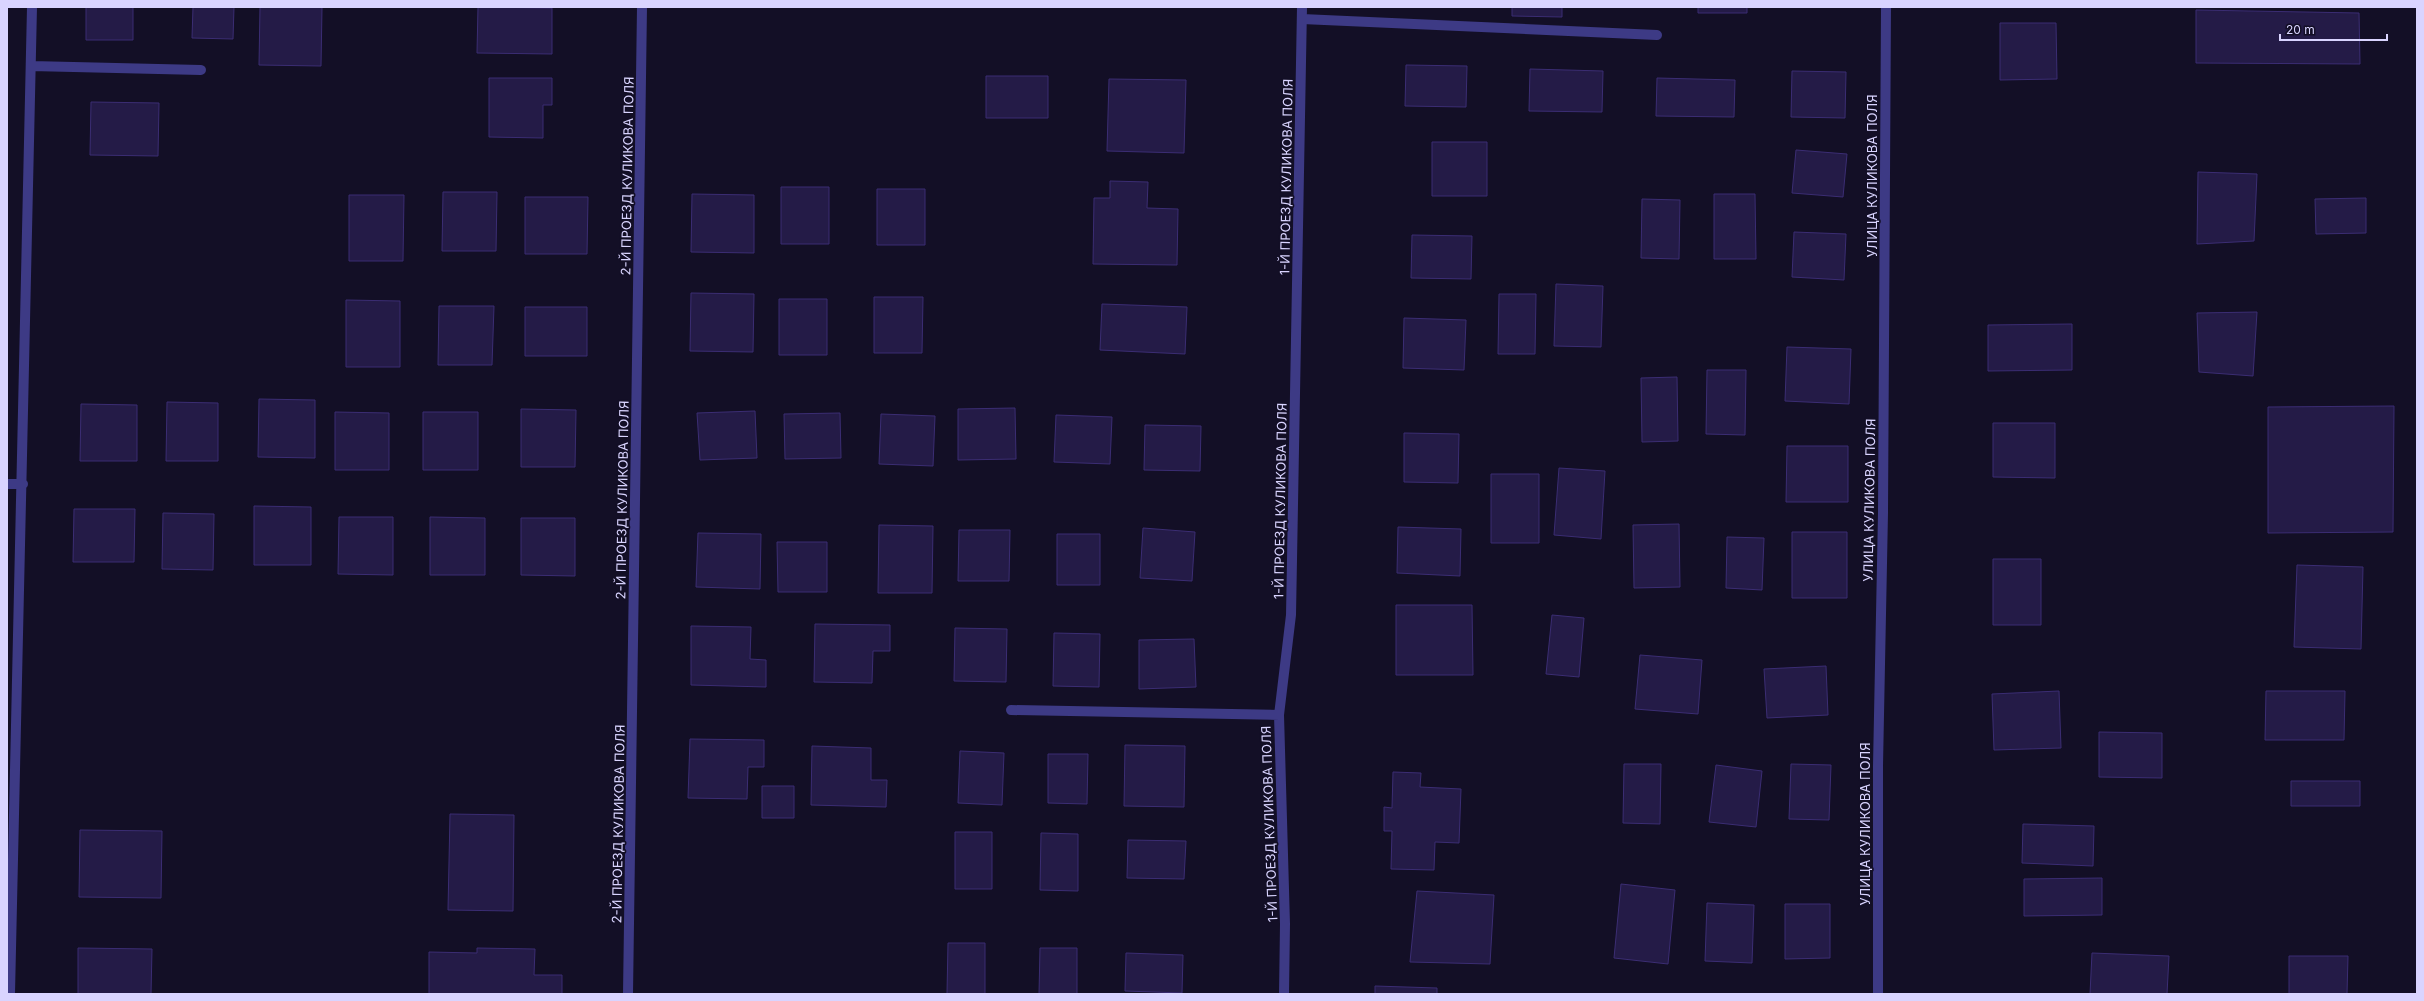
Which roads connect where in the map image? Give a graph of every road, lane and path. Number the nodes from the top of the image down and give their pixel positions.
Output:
1 (32, 7) edge
2 (642, 7) edge
3 (1302, 7) edge
4 (1886, 7) edge
5 (1302, 19) junction
6 (1656, 35) dead end
7 (31, 66) junction
8 (201, 70) dead end
9 (7, 484) edge
10 (23, 484) junction
11 (1011, 710) dead end
12 (1279, 715) junction
13 (10, 994) edge
14 (628, 994) edge
15 (1284, 994) edge
16 (1878, 994) edge

1 - 7 street
2 - 14 street, 2-Й ПРОЕЗД КУЛИКОВА ПОЛЯ
3 - 5 street, 1-Й ПРОЕЗД КУЛИКОВА ПОЛЯ
4 - 16 street, УЛИЦА КУЛИКОВА ПОЛЯ
5 - 6 street
5 - 12 street, 1-Й ПРОЕЗД КУЛИКОВА ПОЛЯ
7 - 8 street
7 - 10 street
9 - 10 street
10 - 13 street
11 - 12 street
12 - 15 street, 1-Й ПРОЕЗД КУЛИКОВА ПОЛЯ

